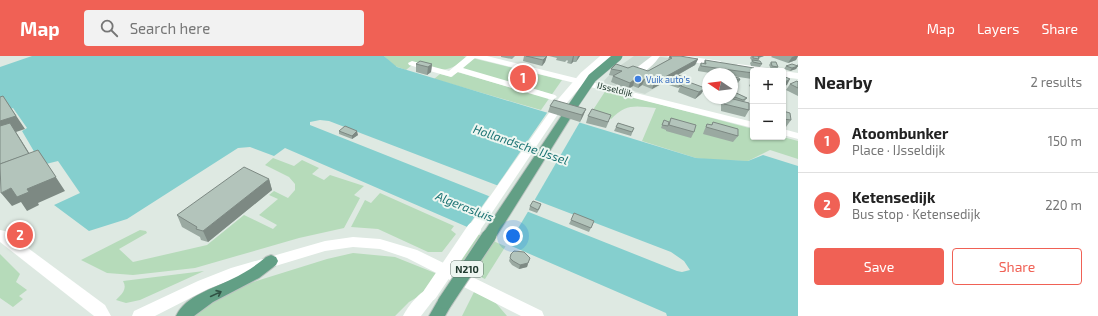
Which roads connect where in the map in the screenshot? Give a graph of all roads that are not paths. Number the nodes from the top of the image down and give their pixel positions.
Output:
1 (472, 56) edge
2 (607, 56) edge
3 (618, 56) edge
4 (656, 56) edge
5 (671, 56) edge
6 (483, 57) edge
7 (693, 58) edge
8 (412, 63) dead end
9 (750, 68) edge
10 (456, 69) junction
11 (638, 71) edge
12 (786, 74) edge
13 (798, 76) edge
14 (556, 101) junction
15 (750, 124) edge
16 (786, 133) edge
17 (798, 136) edge
18 (0, 235) edge
19 (271, 261) junction
20 (439, 312) edge
21 (103, 316) edge
22 (140, 316) edge
23 (184, 316) edge
24 (411, 316) edge
25 (536, 316) edge

1 - 10 street
2 - 14 street, bridge
3 - 20 main road, N210, bridge
4 - 11 street
5 - 7 street
6 - 15 street, IJsseldijk
7 - 9 street
8 - 10 street
10 - 14 street
12 - 13 street
14 - 24 street, bridge
16 - 17 street
18 - 21 street
19 - 22 street
23 -> 19 main road
19 - 25 street

